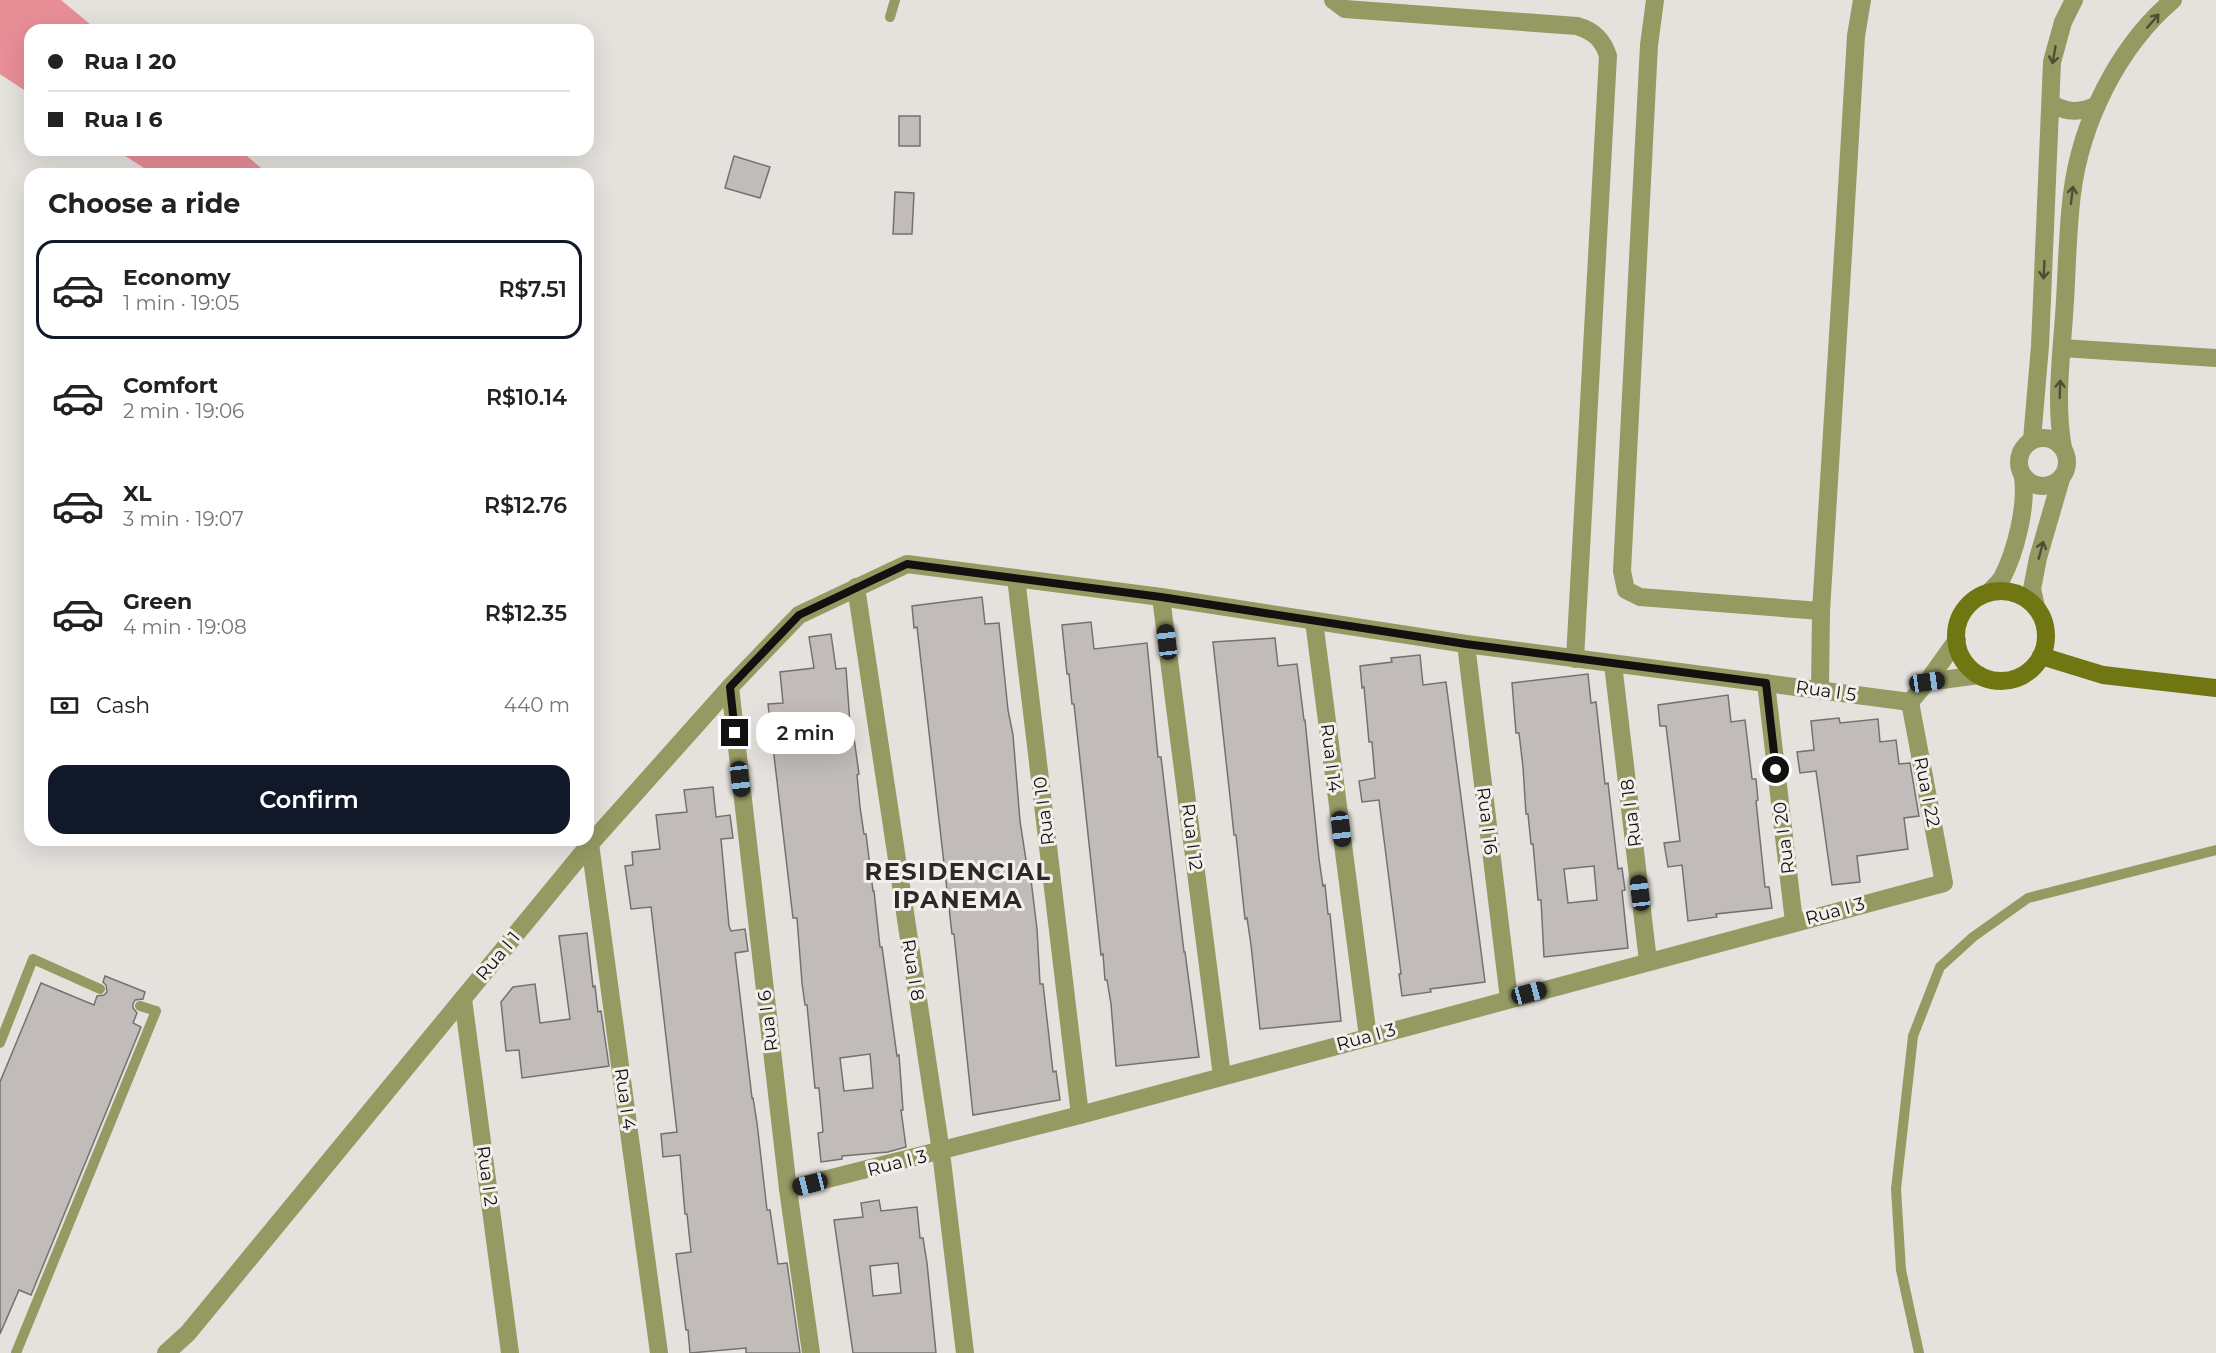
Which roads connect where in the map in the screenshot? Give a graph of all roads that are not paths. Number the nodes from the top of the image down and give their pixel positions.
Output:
1 (895, 0) edge
2 (1333, 0) edge
3 (1655, 0) edge
4 (1862, 0) edge
5 (2074, 0) edge
6 (2173, 0) edge
7 (890, 17) dead end
8 (2052, 104) junction
9 (2097, 105) junction
10 (2062, 348) junction
11 (2216, 358) edge
12 (2032, 440) junction
13 (2063, 448) junction
14 (2023, 477) junction
15 (2061, 479) junction
16 (1016, 578) junction
17 (856, 587) junction
18 (1989, 592) junction
19 (1161, 597) junction
20 (2036, 607) junction
21 (1821, 611) junction
22 (1314, 621) junction
23 (1957, 640) junction
24 (1466, 644) junction
25 (2041, 656) junction
26 (1575, 659) junction
27 (1613, 664) junction
28 (1979, 675) junction
29 (1927, 682) junction
30 (1766, 683) junction
31 (730, 687) junction
32 (2216, 688) edge
33 (1820, 690) junction
34 (1910, 702) junction
35 (594, 841) edge
36 (589, 846) edge
37 (591, 846) edge
38 (2216, 850) edge
39 (1944, 883) joint
40 (1794, 922) junction
41 (1648, 961) junction
42 (100, 989) dead end
43 (463, 999) junction
44 (1509, 999) junction
45 (140, 1006) dead end
46 (1368, 1037) junction
47 (0, 1042) edge
48 (1222, 1076) junction
49 (1080, 1115) junction
50 (941, 1152) junction
51 (788, 1189) junction
52 (16, 1353) edge
53 (166, 1353) edge
54 (510, 1353) edge
55 (659, 1353) edge
56 (811, 1353) edge
57 (965, 1353) edge
58 (1919, 1353) edge

1 - 7 lane
2 - 26 street
3 - 21 street
4 - 21 street
5 -> 8 street
9 -> 6 street
8 - 9 street
8 -> 12 street
10 -> 9 street
10 - 11 street
13 -> 10 street
12 - 13 street
12 - 14 street
13 - 15 street
14 - 15 street
14 - 18 street
20 -> 15 street
16 - 17 street, Rua I 5
16 - 19 street, Rua I 5
16 - 49 street, Rua I 10
17 - 31 street, Rua I 1
17 - 50 street, Rua I 8
18 - 20 street
18 - 23 street
19 - 22 street, Rua I 5
19 - 48 street, Rua I 12
20 - 25 street
21 - 33 street
22 - 24 street, Rua I 5
22 - 46 street, Rua I 14
23 - 28 street
23 - 29 street
24 - 26 street, Rua I 5
24 - 44 street, Rua I 16
25 - 28 street
25 - 32 street
26 - 27 street, Rua I 5
27 - 30 street, Rua I 5
27 - 41 street, Rua I 18
28 - 29 street
29 - 34 street
30 - 33 street, Rua I 5
30 - 40 street, Rua I 20
31 - 35 street, Rua I 1
31 - 51 street, Rua I 6
33 - 34 street, Rua I 5
34 - 39 street, Rua I 22
36 - 43 street, Rua I 1
37 - 55 street, Rua I 4
38 - 58 lane
39 - 40 street, Rua I 3
40 - 41 street, Rua I 3
41 - 44 street, Rua I 3
42 - 47 lane
43 - 53 street, Rua I 1
43 - 54 street, Rua I 2
44 - 46 street, Rua I 3
45 - 52 lane
46 - 48 street, Rua I 3
48 - 49 street, Rua I 3
49 - 50 street, Rua I 3
50 - 51 street, Rua I 3
50 - 57 street, Rua I 8
51 - 56 street, Rua I 6

